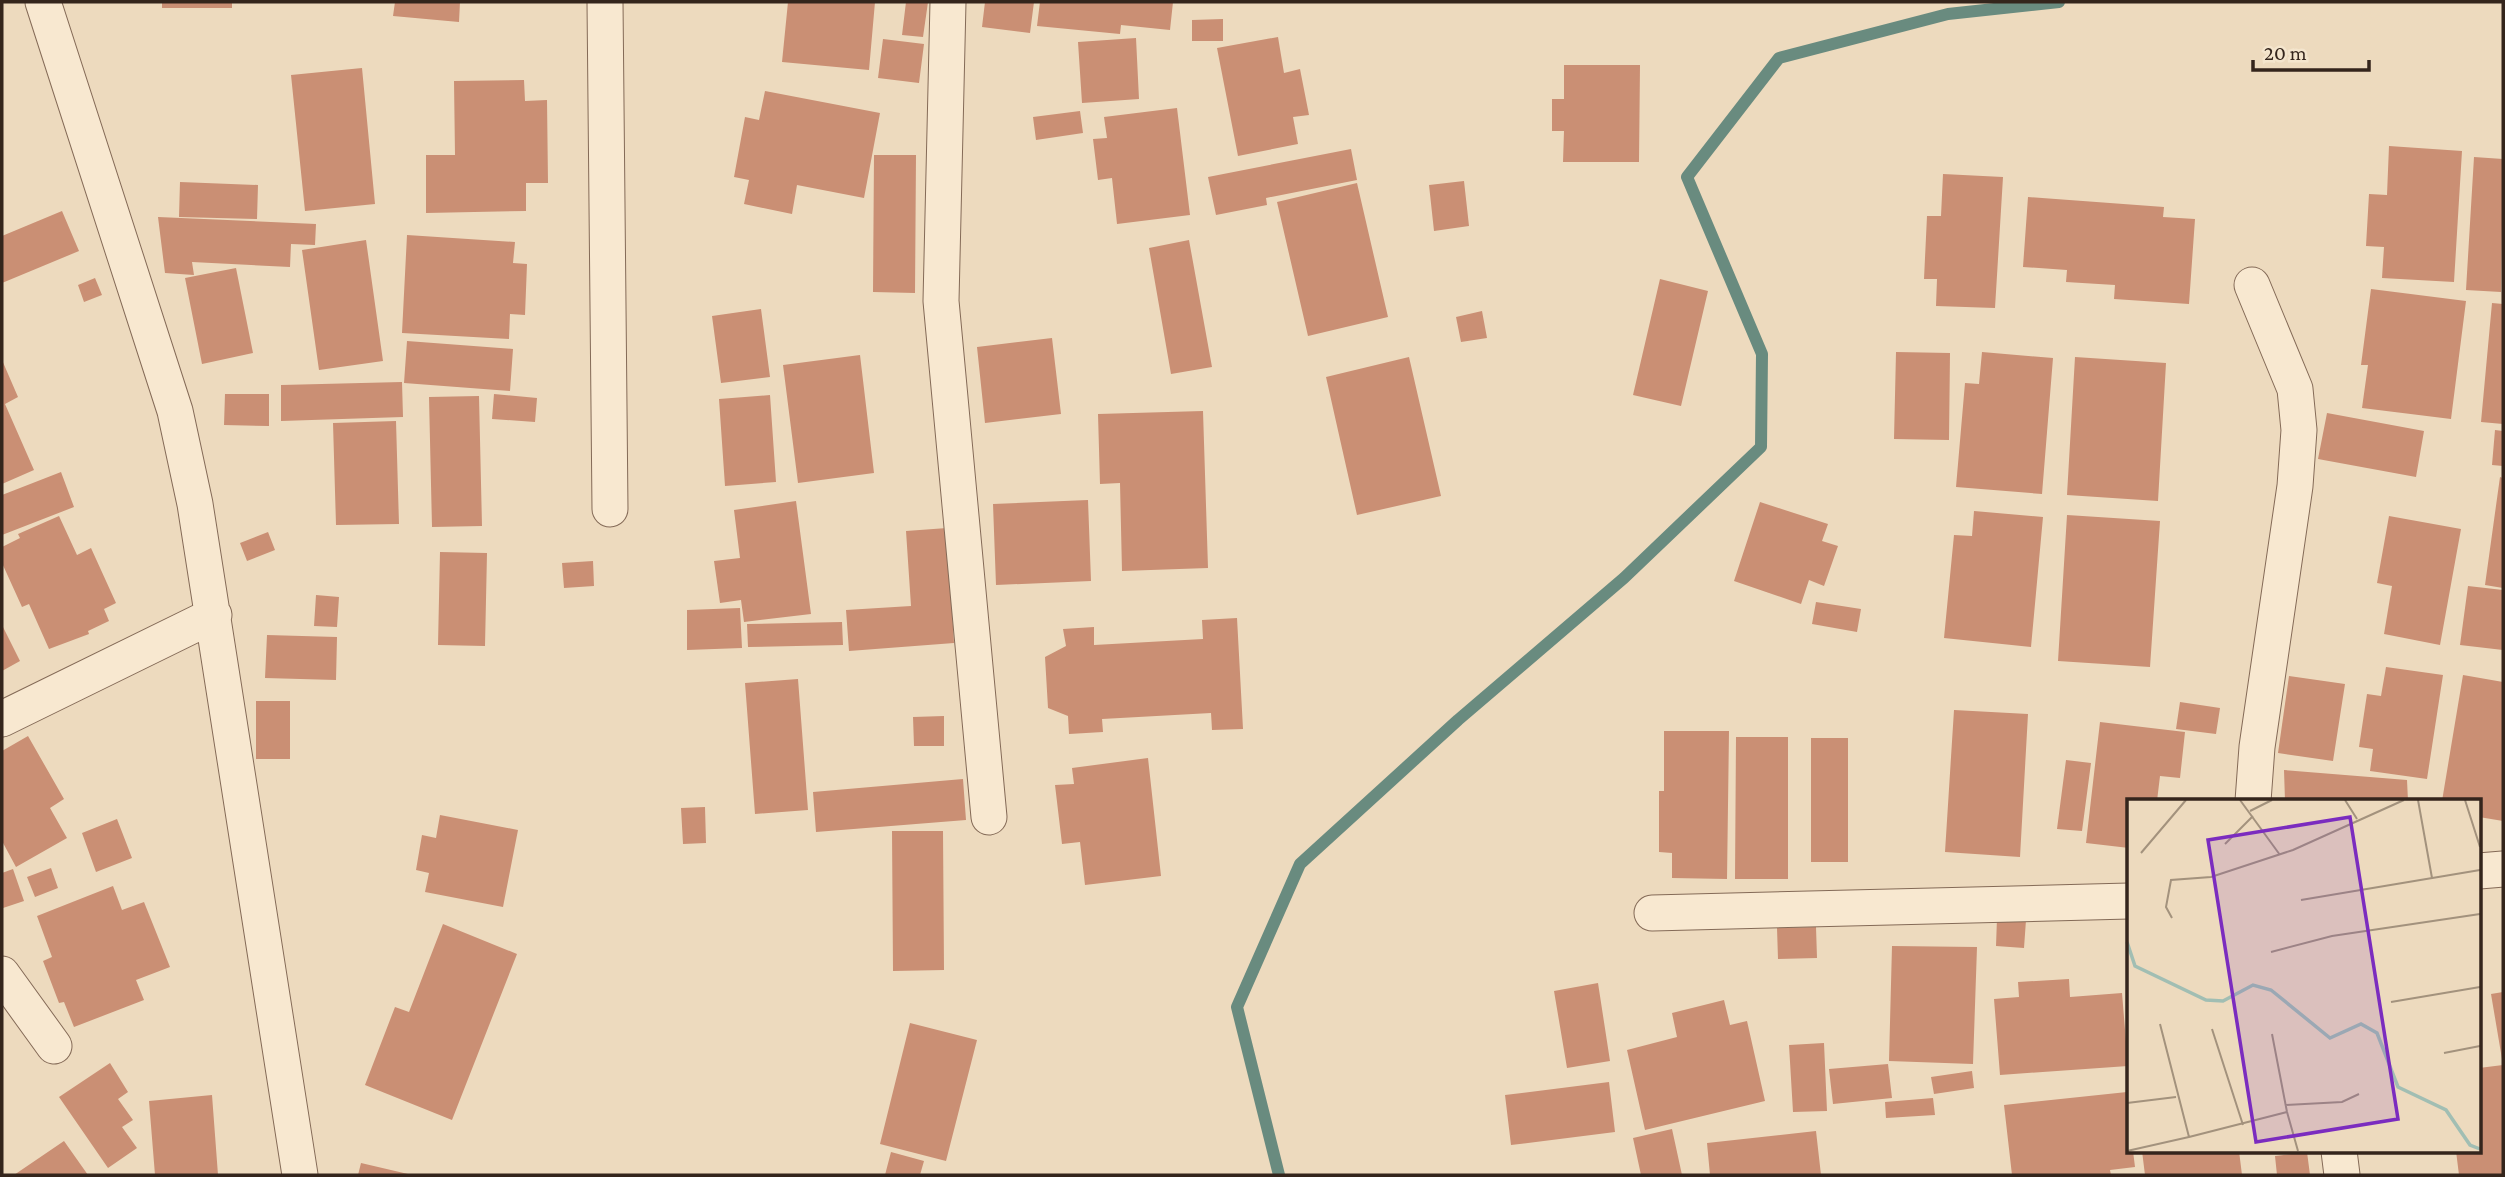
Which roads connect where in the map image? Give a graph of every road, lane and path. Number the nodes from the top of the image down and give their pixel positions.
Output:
1 (43, 2) edge
2 (605, 2) edge
3 (948, 2) edge
4 (2252, 285) dead end
5 (610, 509) dead end
6 (214, 615) junction
7 (2, 719) edge
8 (2253, 799) edge
9 (989, 817) dead end
10 (2503, 869) edge
11 (2480, 871) edge
12 (2127, 901) edge
13 (1652, 914) dead end
14 (2, 974) edge
15 (54, 1046) dead end
16 (2339, 1152) edge
17 (300, 1175) edge
18 (2342, 1175) edge

1 - 6 street
2 - 5 street
3 - 9 street
4 - 8 street
6 - 7 street
6 - 17 street
10 - 11 street
12 - 13 street
14 - 15 street
16 - 18 street

